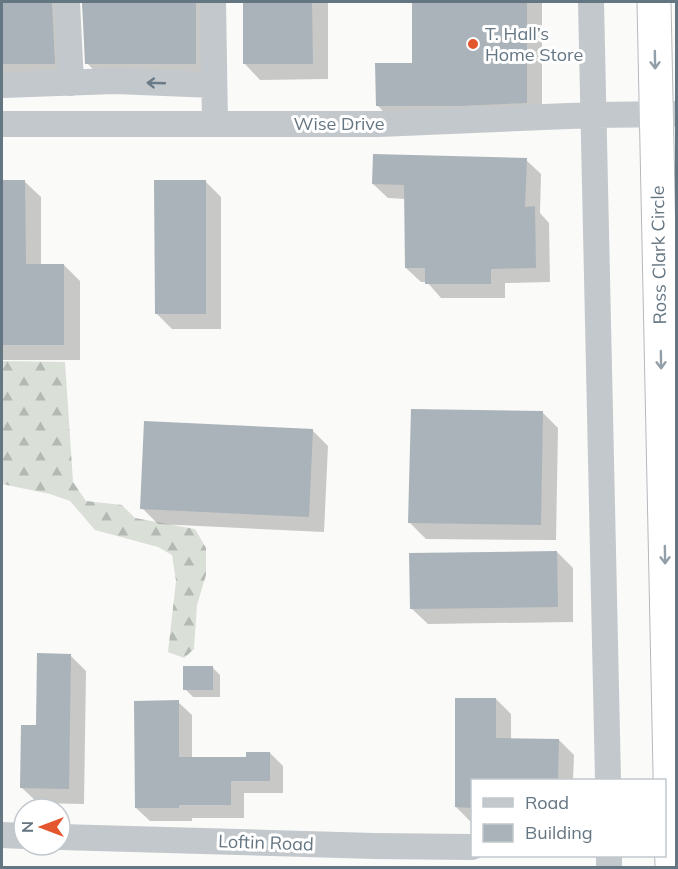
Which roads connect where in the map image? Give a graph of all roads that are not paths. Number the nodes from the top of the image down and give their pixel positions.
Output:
1 (67, 2) edge
2 (213, 2) edge
3 (591, 2) edge
4 (654, 2) edge
5 (70, 83) junction
6 (2, 85) edge
7 (214, 85) junction
8 (666, 114) edge
9 (593, 115) junction
10 (2, 124) edge
11 (215, 124) junction
12 (608, 779) edge
13 (72, 838) edge
14 (471, 847) edge
15 (671, 856) edge
16 (446, 857) edge

1 - 5 street
2 - 7 street
3 - 9 street
4 -> 8 highway, Ross Clark Circle
5 - 6 street
7 -> 5 street
7 - 11 street
8 - 9 street, Wise Drive
8 -> 15 highway, Ross Clark Circle
9 - 11 street, Wise Drive
9 - 12 street
10 - 11 street, Wise Drive
13 - 16 street, Loftin Road
14 - 16 street, Loftin Road

